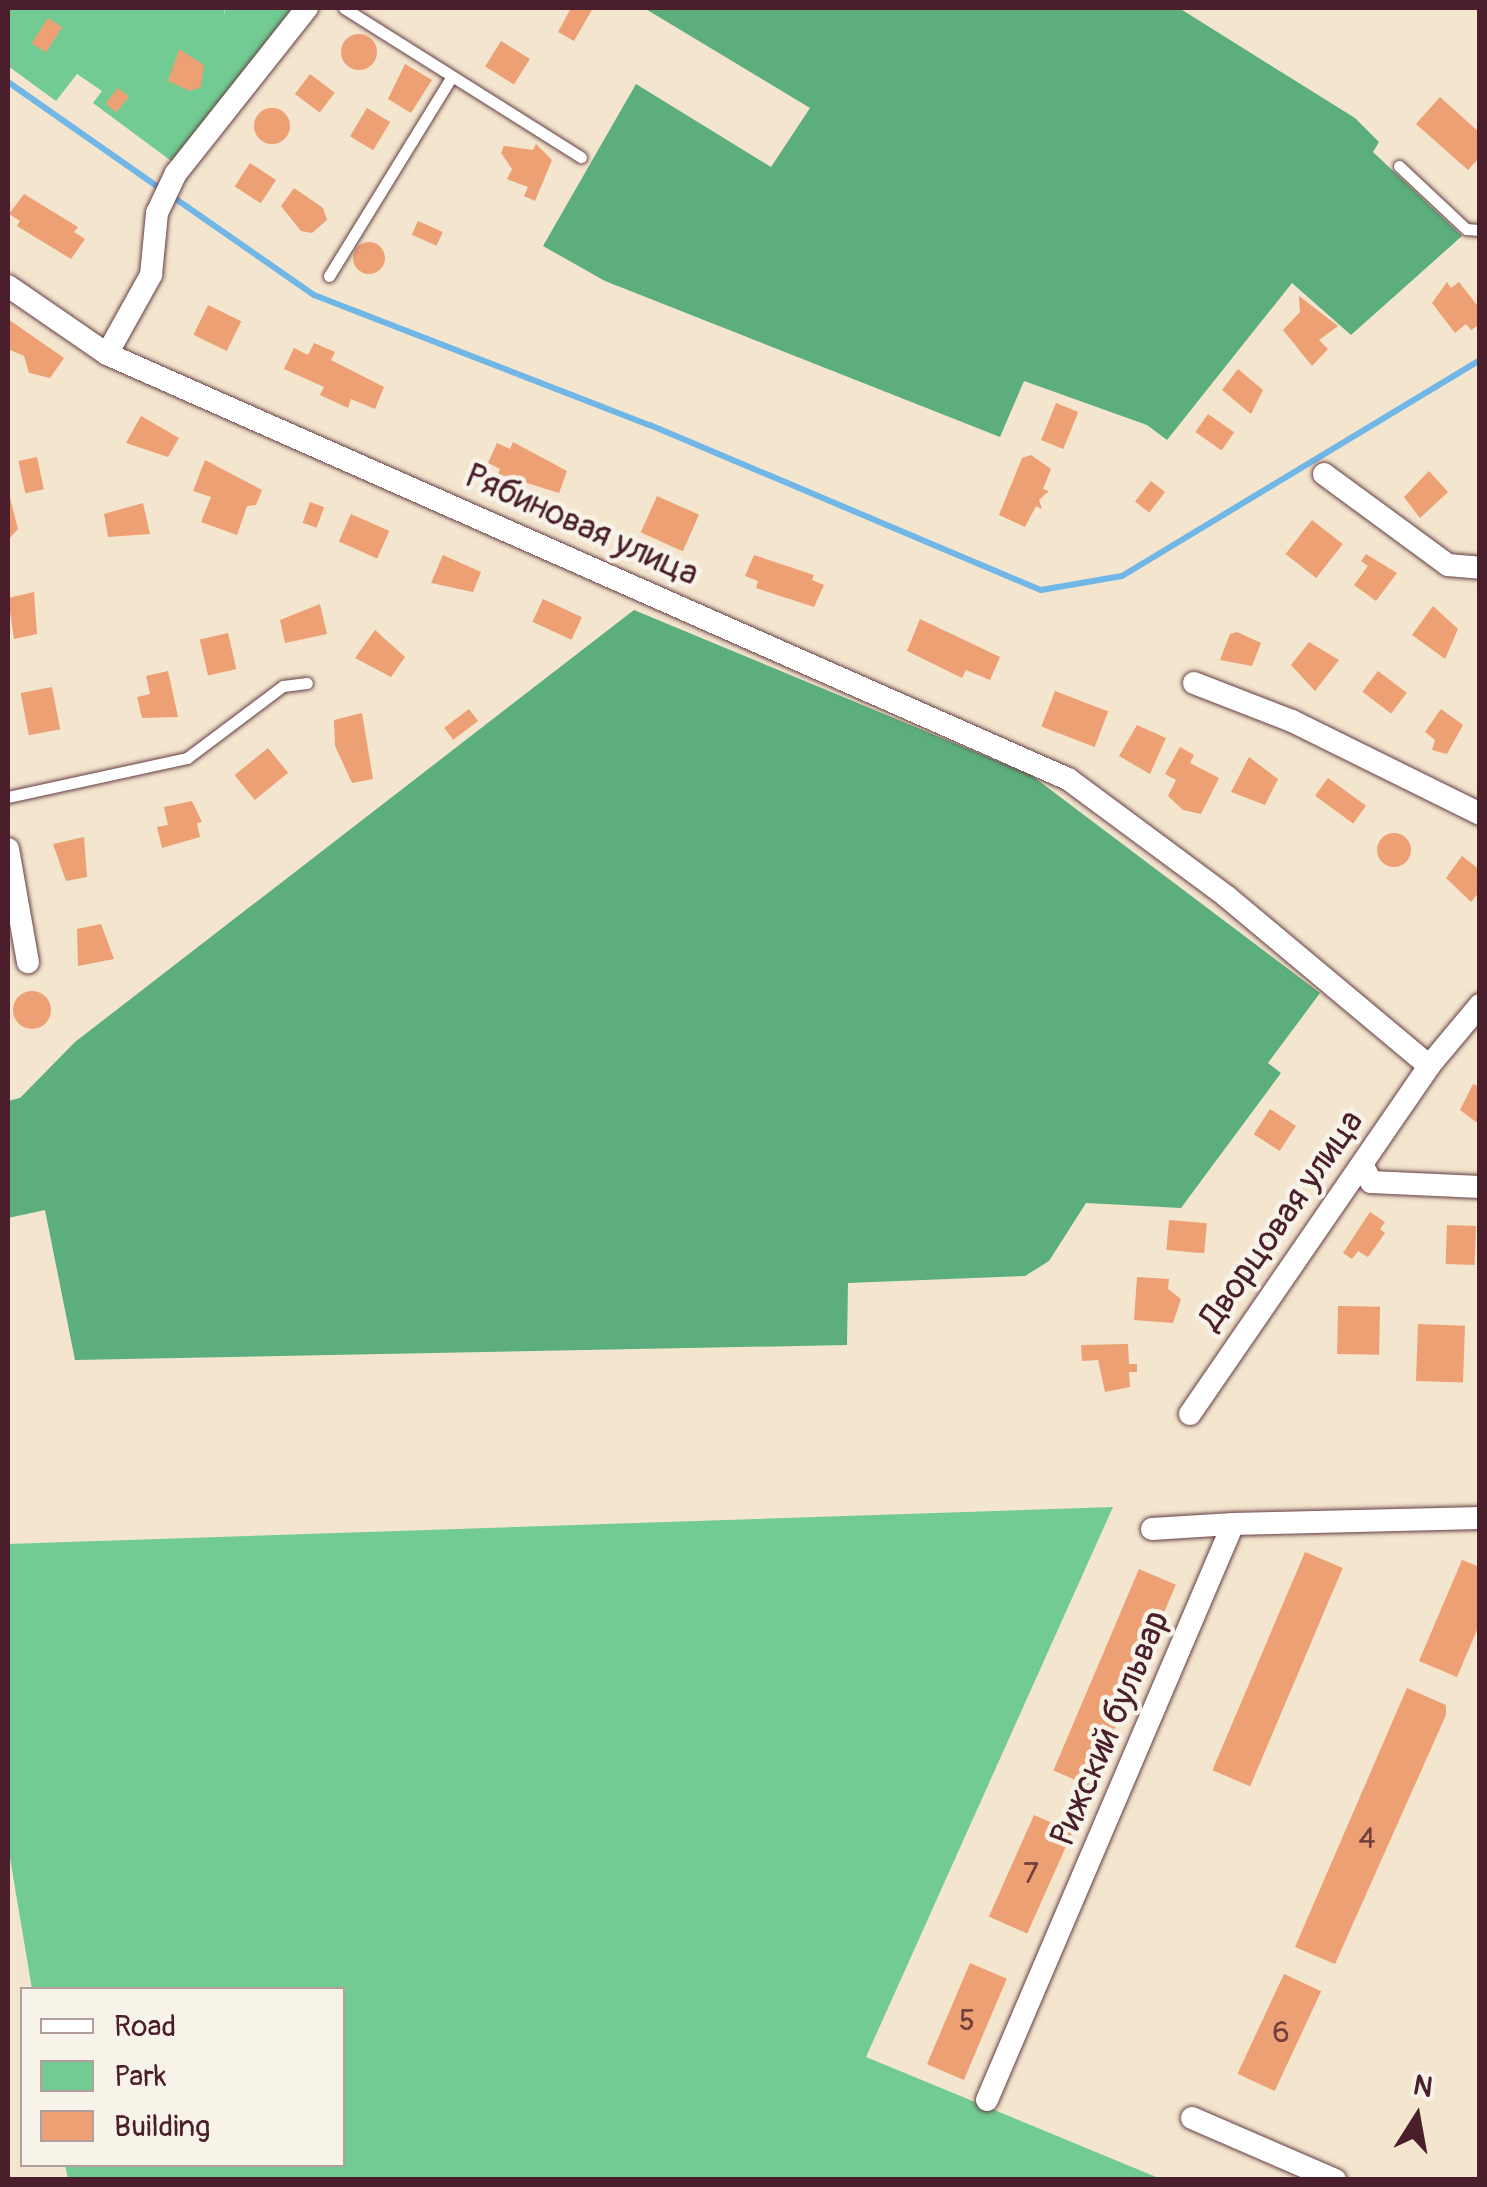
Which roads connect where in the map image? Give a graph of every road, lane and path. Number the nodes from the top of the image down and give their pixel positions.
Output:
1 (307, 8) edge
2 (344, 8) edge
3 (450, 78) junction
4 (582, 157) dead end
5 (1399, 166) dead end
6 (1480, 230) edge
7 (329, 276) dead end
8 (8, 286) edge
9 (107, 354) junction
10 (1324, 474) dead end
11 (1480, 568) edge
12 (1194, 682) dead end
13 (307, 683) dead end
14 (8, 797) edge
15 (1480, 814) edge
16 (8, 849) edge
17 (28, 962) dead end
18 (1480, 1005) edge
19 (1429, 1066) junction
20 (1362, 1166) junction
21 (1480, 1187) edge
22 (1190, 1414) dead end
23 (1480, 1518) edge
24 (1233, 1524) junction
25 (1152, 1529) dead end
26 (987, 2100) dead end
27 (1192, 2118) dead end
28 (1335, 2180) edge

1 - 9 street
2 - 3 lane
3 - 4 lane
3 - 7 lane
5 - 6 lane
8 - 9 street, Рябиновая улица
9 - 19 street, Рябиновая улица
10 - 11 street
12 - 15 street
13 - 14 lane
16 - 17 street
18 - 19 street, Дворцовая улица
19 - 20 street, Дворцовая улица
20 - 21 street
20 - 22 street, Дворцовая улица
23 - 24 street
24 - 25 street
24 - 26 street, Рижский бульвар
27 - 28 street

